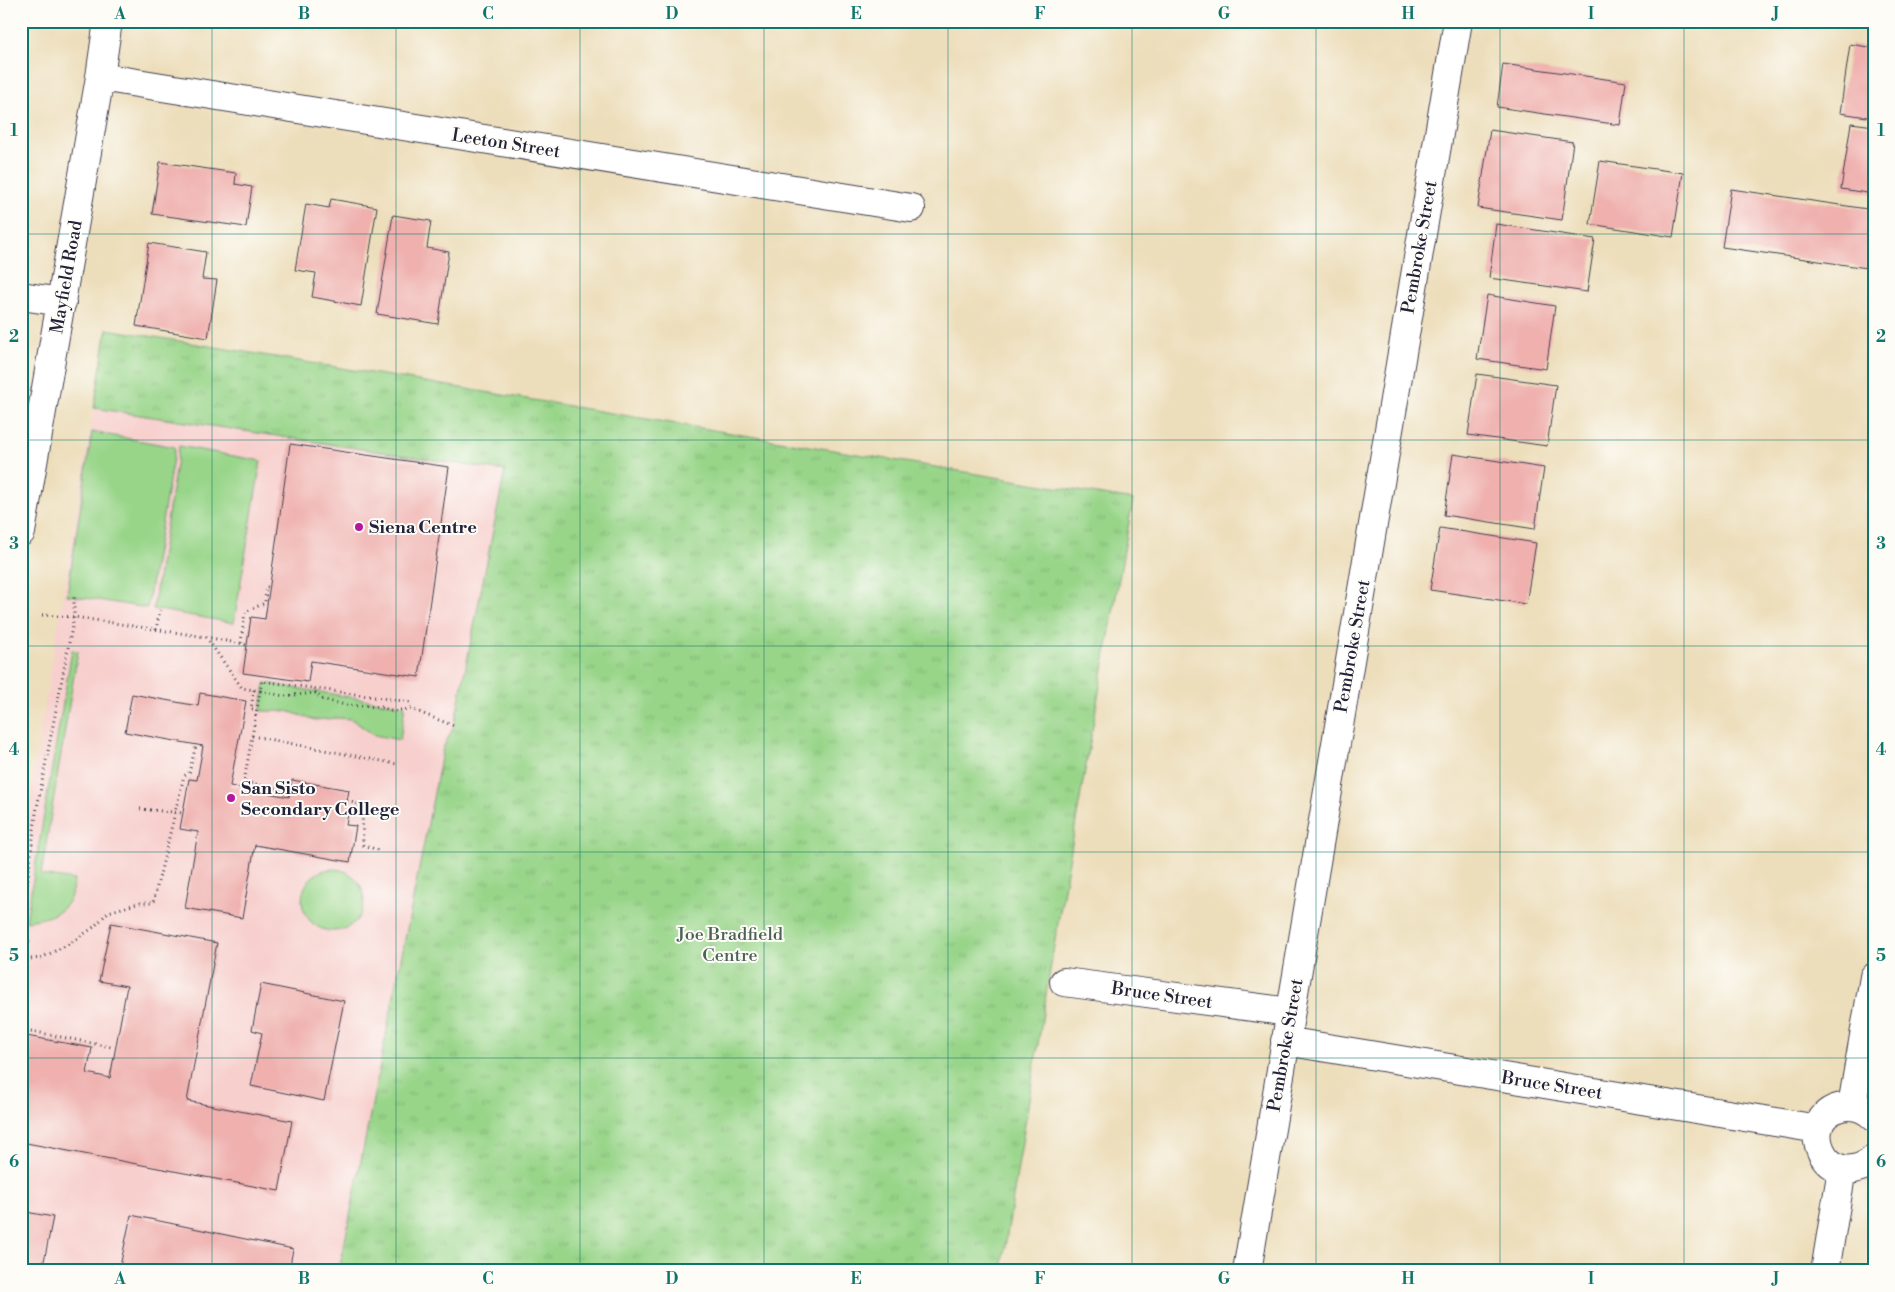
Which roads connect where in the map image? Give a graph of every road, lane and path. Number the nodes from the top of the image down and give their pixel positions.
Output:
1 (108, 21) edge
2 (1458, 21) edge
3 (100, 77) junction
4 (911, 208) dead end
5 (21, 296) edge
6 (62, 302) junction
7 (21, 532) edge
8 (269, 587) dead end
9 (74, 596) dead end
10 (160, 610) dead end
11 (42, 615) dead end
12 (74, 617) junction
13 (156, 630) junction
14 (206, 637) junction
15 (241, 643) junction
16 (247, 645) dead end
17 (266, 676) dead end
18 (262, 680) junction
19 (310, 687) junction
20 (254, 690) junction
21 (260, 691) junction
22 (316, 693) junction
23 (410, 702) dead end
24 (256, 709) junction
25 (454, 726) dead end
26 (252, 736) junction
27 (196, 745) dead end
28 (397, 764) dead end
29 (290, 791) dead end
30 (347, 801) dead end
31 (140, 809) dead end
32 (175, 812) junction
33 (183, 813) dead end
34 (378, 850) dead end
35 (30, 942) dead end
36 (21, 960) edge
37 (1874, 977) edge
38 (1064, 982) dead end
39 (1290, 1012) junction
40 (21, 1029) edge
41 (1286, 1041) junction
42 (111, 1047) dead end
43 (1863, 1111) edge
44 (1818, 1129) junction
45 (1874, 1159) edge
46 (1842, 1169) junction
47 (1246, 1271) edge
48 (1825, 1271) edge

1 - 3 street, Mayfield Road
2 - 39 street, Pembroke Street
3 - 4 street, Leeton Street
3 - 6 street, Mayfield Road
5 - 6 street
6 - 7 street, Mayfield Road
8 - 15 path
9 - 12 path
10 - 13 path
11 - 12 path
12 - 13 path
12 - 35 path
13 - 14 path
14 - 15 path
14 - 20 path
15 - 16 path
17 - 18 path
18 - 19 path
18 - 21 path
19 - 22 path
19 - 23 path
20 - 21 path
20 - 24 path
21 - 22 path
21 - 24 path
22 - 25 path
24 - 26 path
26 - 28 path
26 - 29 path
27 - 32 path
30 - 34 path
31 - 32 path
32 - 33 path
32 - 36 path
37 - 43 street
38 - 39 street, Bruce Street
39 - 41 street, Pembroke Street
40 - 42 path
41 - 44 street, Bruce Street
41 - 47 street, Pembroke Street
43 - 44 street
44 - 46 street
45 - 46 street
46 - 48 street

